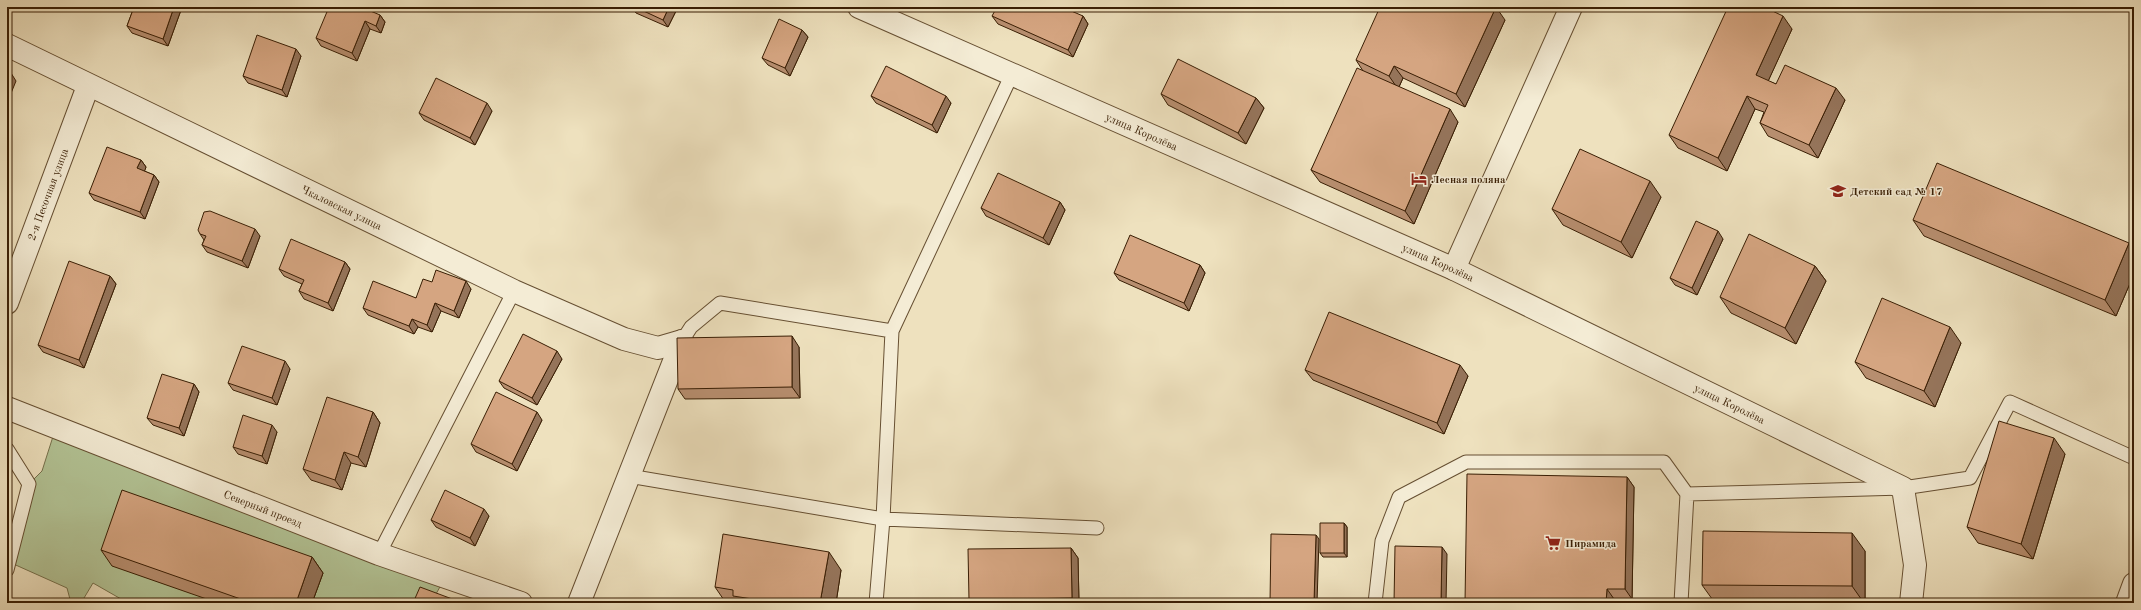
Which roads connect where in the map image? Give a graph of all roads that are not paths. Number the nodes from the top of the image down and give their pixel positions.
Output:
1 (859, 7) edge
2 (1571, 7) edge
3 (7, 45) edge
4 (1012, 74) junction
5 (88, 86) junction
6 (1454, 269) junction
7 (514, 291) junction
8 (7, 303) edge
9 (892, 332) junction
10 (682, 341) junction
11 (7, 408) edge
12 (7, 449) edge
13 (2134, 458) edge
14 (629, 476) junction
15 (1902, 488) junction
16 (1687, 494) junction
17 (883, 519) junction
18 (1097, 528) dead end
19 (380, 554) junction
20 (7, 570) edge
21 (2134, 584) edge
22 (521, 603) edge
23 (579, 603) edge
24 (876, 603) edge
25 (1375, 603) edge
26 (1682, 603) edge
27 (1911, 603) edge
28 (2127, 603) edge

1 - 4 street, улица Королёва
2 - 6 street
3 - 5 street, Чкаловская улица
4 - 6 street, улица Королёва
4 - 9 lane
5 - 7 street, Чкаловская улица
5 - 8 street, 2-я Песочная улица
6 - 15 street, улица Королёва
7 - 10 street, Чкаловская улица
7 - 19 lane
9 - 10 lane
9 - 17 lane
10 - 14 street
11 - 19 street, Северный проезд
12 - 20 lane
13 - 15 lane
14 - 17 lane
14 - 23 street
15 - 16 lane
15 - 27 street
16 - 25 lane
16 - 26 lane
17 - 18 lane
17 - 24 lane
19 - 22 street, Северный проезд
21 - 28 street

